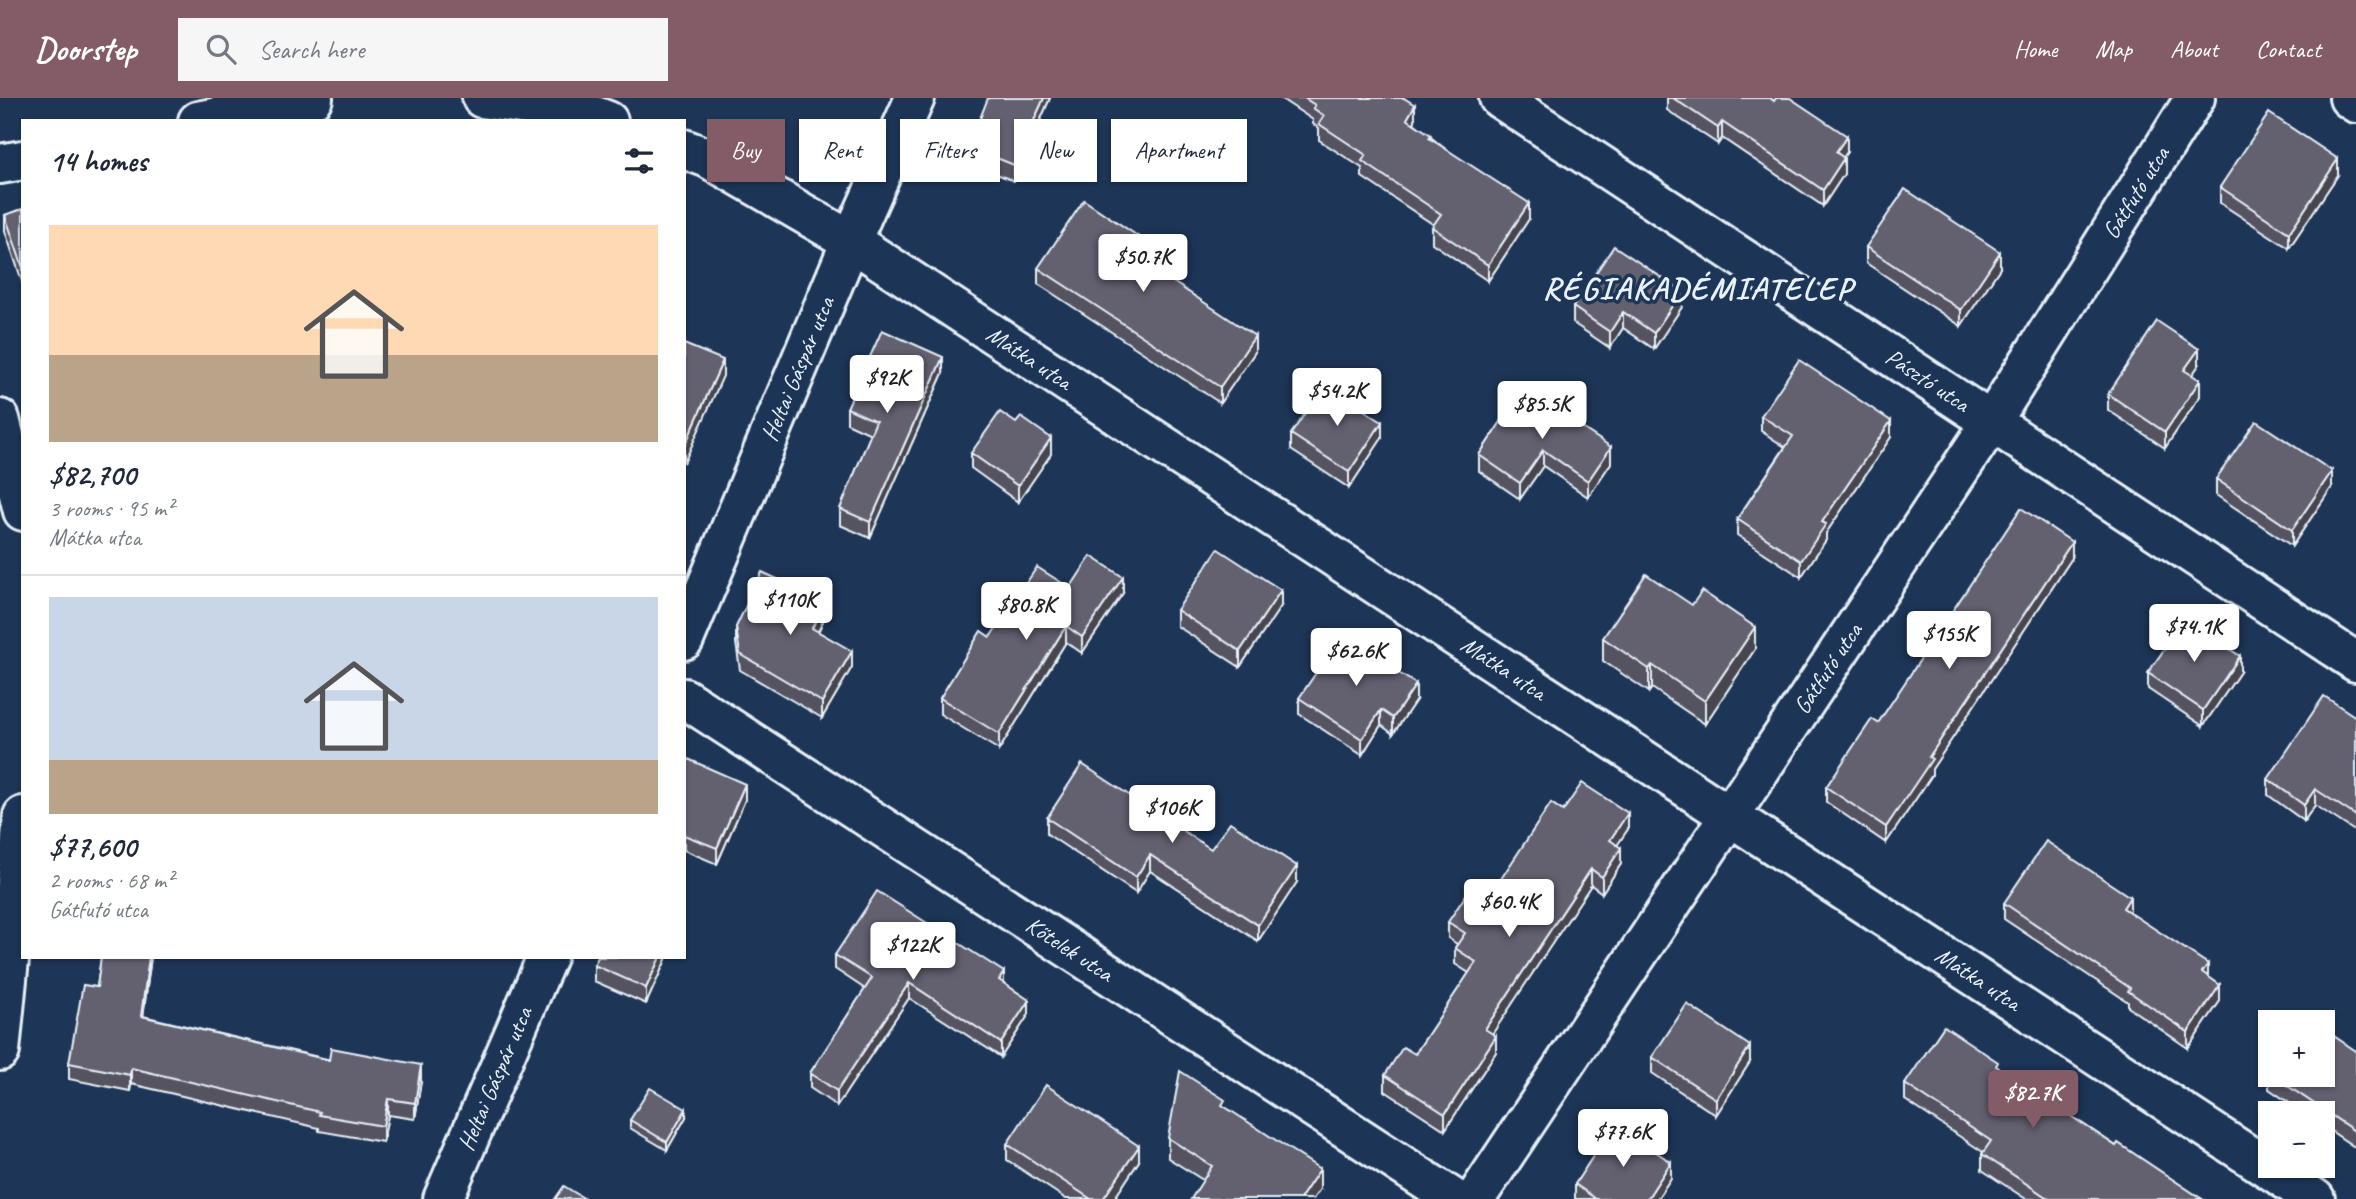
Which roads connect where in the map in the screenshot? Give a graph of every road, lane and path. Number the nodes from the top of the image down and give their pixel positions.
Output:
1 (313, 98) edge
2 (482, 98) edge
3 (915, 98) edge
4 (1499, 98) edge
5 (2194, 98) edge
6 (2349, 98) edge
7 (2356, 103) edge
8 (208, 119) edge
9 (603, 119) edge
10 (686, 150) edge
11 (21, 160) edge
12 (0, 164) edge
13 (851, 241) junction
14 (0, 419) edge
15 (1992, 421) junction
16 (21, 503) edge
17 (686, 635) edge
18 (2356, 662) edge
19 (686, 699) edge
20 (1731, 816) junction
21 (21, 836) edge
22 (546, 959) edge
23 (0, 1051) edge
24 (443, 1199) edge
25 (1454, 1199) edge
26 (1475, 1199) edge
27 (2315, 1199) edge

1 - 8 street
2 - 9 street
3 - 13 street, Heltai Gáspár utca
4 - 15 street, Pásztó utca
5 - 15 street, Gátfutó utca
6 - 7 street
10 - 13 street, Mátka utca
11 - 12 street
13 - 17 street, Heltai Gáspár utca
13 - 20 street, Mátka utca
14 - 16 street
15 - 18 street, Pásztó utca
15 - 20 street, Gátfutó utca
19 - 25 street, Kőtelek utca
20 - 26 street, Gátfutó utca
20 - 27 street, Mátka utca
21 - 23 street
22 - 24 street, Heltai Gáspár utca

